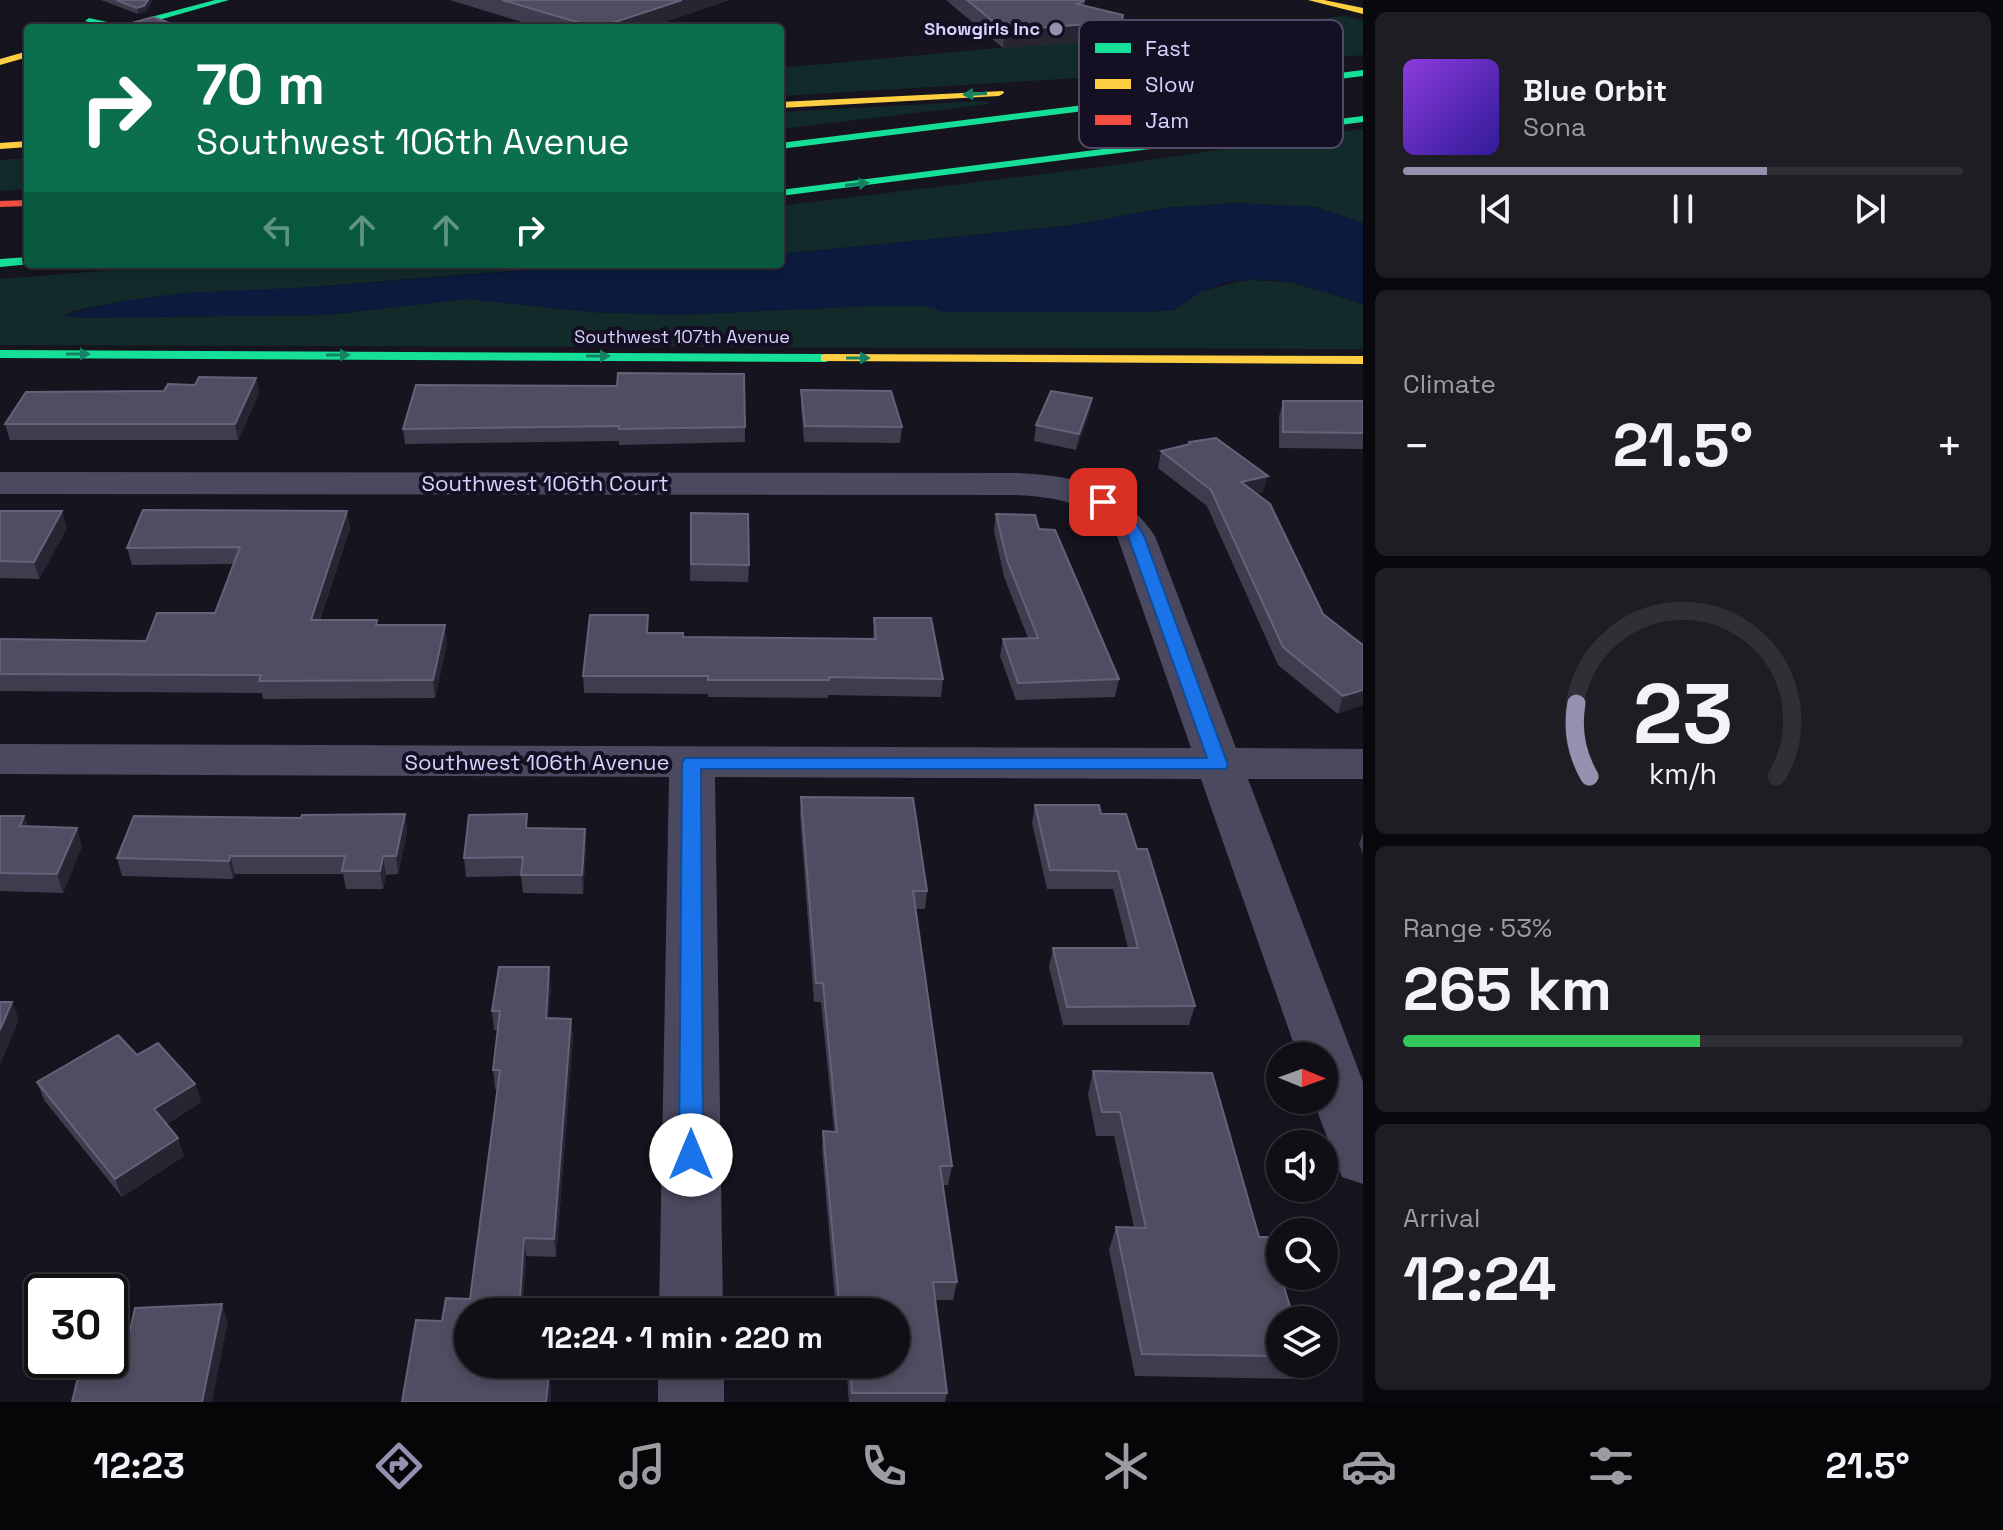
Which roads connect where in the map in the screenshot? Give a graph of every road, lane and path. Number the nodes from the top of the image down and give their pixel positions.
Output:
1 (165, 0) edge
2 (225, 0) edge
3 (1312, 0) edge
4 (1363, 11) edge
5 (90, 24) edge
6 (136, 24) edge
7 (24, 38) edge
8 (0, 45) edge
9 (24, 55) edge
10 (0, 62) edge
11 (1023, 92) dead end
12 (784, 105) edge
13 (1079, 108) edge
14 (1363, 119) edge
15 (1343, 122) edge
16 (24, 144) edge
17 (784, 145) edge
18 (0, 146) edge
19 (1135, 148) edge
20 (784, 192) edge
21 (24, 203) edge
22 (0, 204) edge
23 (24, 261) edge
24 (0, 263) edge
25 (0, 354) edge
26 (1363, 360) edge
27 (0, 483) edge
28 (0, 759) edge
29 (692, 763) junction
30 (1363, 764) edge
31 (1219, 765) junction
32 (1363, 1159) edge
33 (691, 1298) edge
34 (691, 1378) edge
35 (691, 1402) edge

1 - 5 main road
2 - 6 main road
3 - 4 main road
7 - 8 main road
9 - 10 main road
11 -> 12 main road
13 - 17 main road
15 -> 14 main road
16 - 18 main road
20 -> 19 main road
21 - 22 main road
23 - 24 main road
25 -> 26 main road, Southwest 107th Avenue
27 - 31 street, Southwest 106th Court
28 - 29 street, Southwest 106th Avenue
29 - 31 street, Southwest 106th Avenue
29 - 33 street
30 - 31 street, Southwest 106th Avenue
31 - 32 street
34 - 35 street

